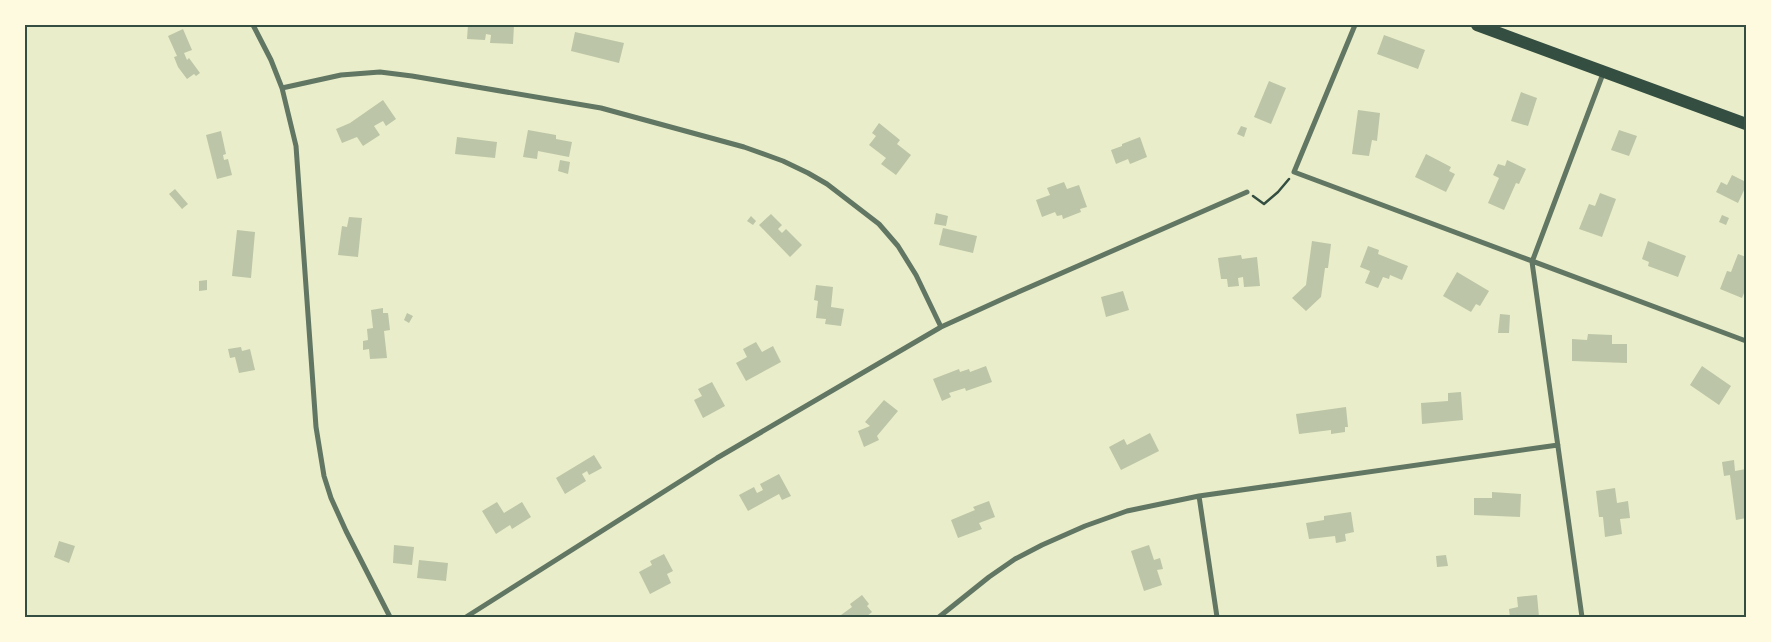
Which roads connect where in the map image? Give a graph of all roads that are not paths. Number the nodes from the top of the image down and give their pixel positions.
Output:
1 (253, 25) edge
2 (1355, 25) edge
3 (1477, 25) edge
4 (1604, 70) junction
5 (282, 88) junction
6 (1746, 124) edge
7 (1247, 192) road end
8 (1532, 262) junction
9 (942, 328) junction
10 (1746, 341) edge
11 (1558, 445) junction
12 (1199, 496) junction
13 (390, 617) edge
14 (466, 617) edge
15 (940, 617) edge
16 (1217, 617) edge
17 (1582, 617) edge

1 - 5 street
2 - 8 street
3 - 4 main road
4 - 6 main road
4 - 8 street
5 - 9 street
5 - 13 street
7 - 9 street
8 - 10 street
8 - 11 street
9 - 14 street
11 - 12 street
11 - 17 street
12 - 15 street
12 - 16 street

